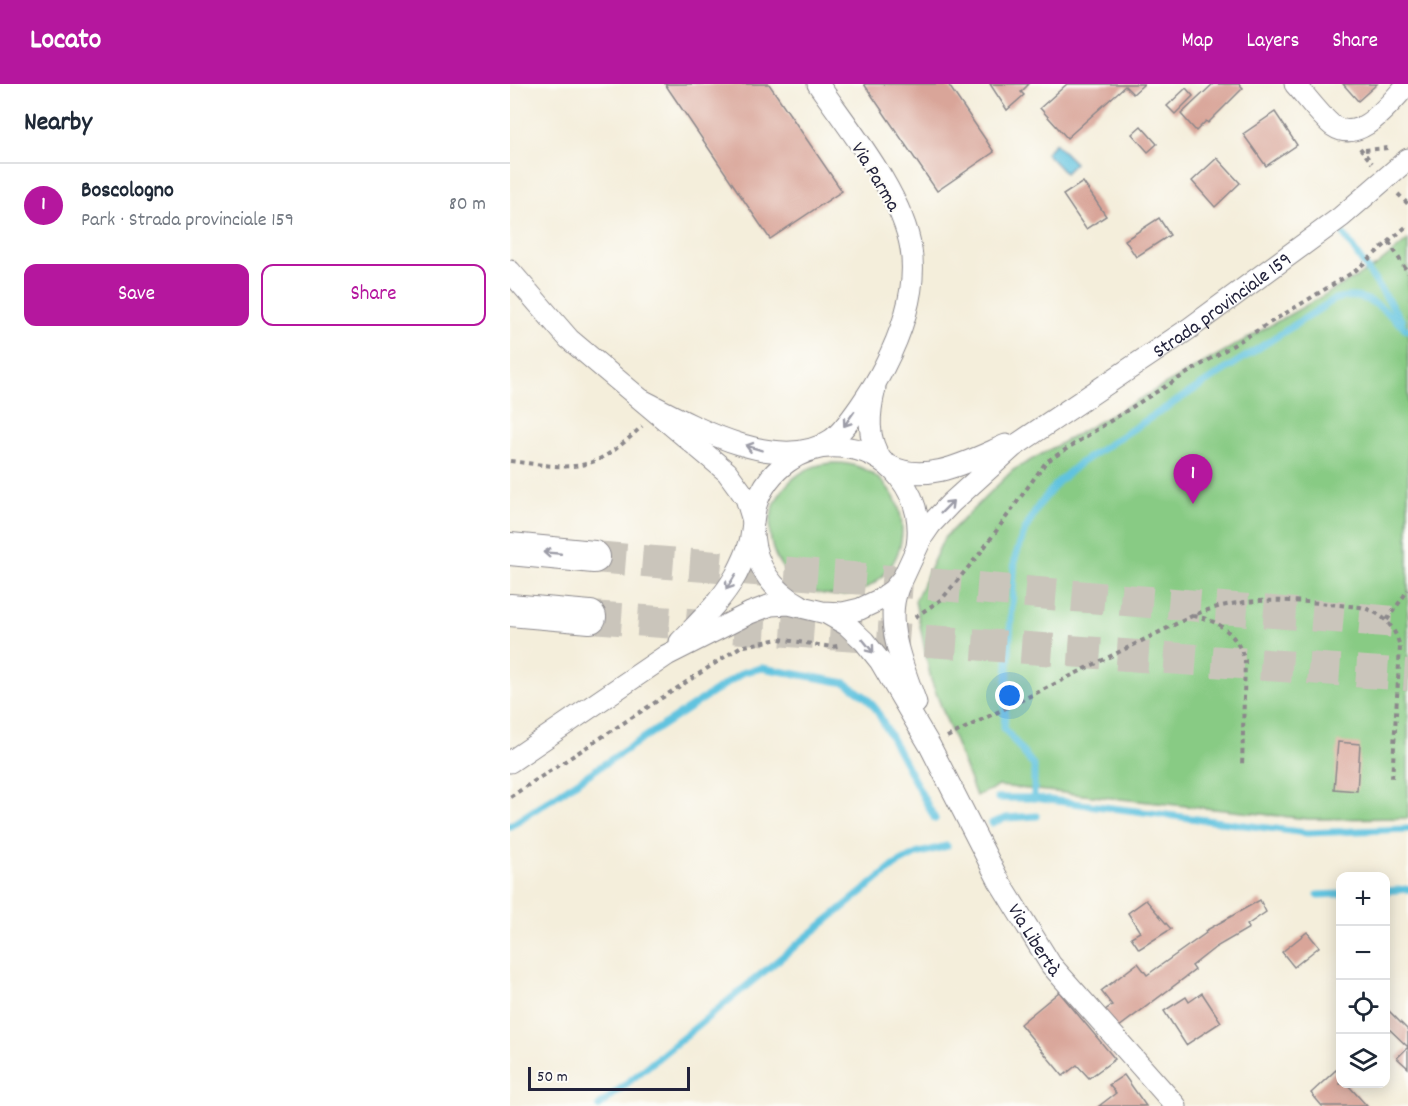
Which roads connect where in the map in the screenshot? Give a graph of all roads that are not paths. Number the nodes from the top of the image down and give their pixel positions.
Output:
1 (818, 84) edge
2 (1294, 84) edge
3 (1408, 84) edge
4 (1408, 159) edge
5 (510, 271) edge
6 (878, 379) junction
7 (651, 406) junction
8 (1026, 436) junction
9 (812, 450) junction
10 (884, 463) junction
11 (753, 525) junction
12 (510, 549) edge
13 (915, 555) junction
14 (594, 557) tunnel mouth
15 (901, 581) junction
16 (814, 609) junction
17 (510, 610) edge
18 (590, 616) tunnel mouth
19 (667, 655) junction
20 (930, 746) junction
21 (510, 762) edge
22 (1176, 1106) edge

1 - 6 street, Via Parma
2 - 3 street
4 - 8 street, Strada provinciale 159
5 - 7 street
6 -> 9 street
6 - 10 street
9 -> 7 street
7 - 11 street
8 - 10 street, Strada provinciale 159
13 -> 8 street, Strada provinciale 159
9 - 10 street, Strada provinciale 159
9 - 11 street, Strada provinciale 159
10 - 13 street, Strada provinciale 159
11 - 16 street, Strada provinciale 159
11 -> 19 street, Strada provinciale 159
14 -> 12 highway
13 - 15 street, Strada provinciale 159
15 - 16 street, Strada provinciale 159
15 - 20 street
16 - 19 street, Strada provinciale 159
16 -> 20 street
17 - 18 highway
19 - 21 street, Strada provinciale 159
20 - 22 street, Via Libertà

